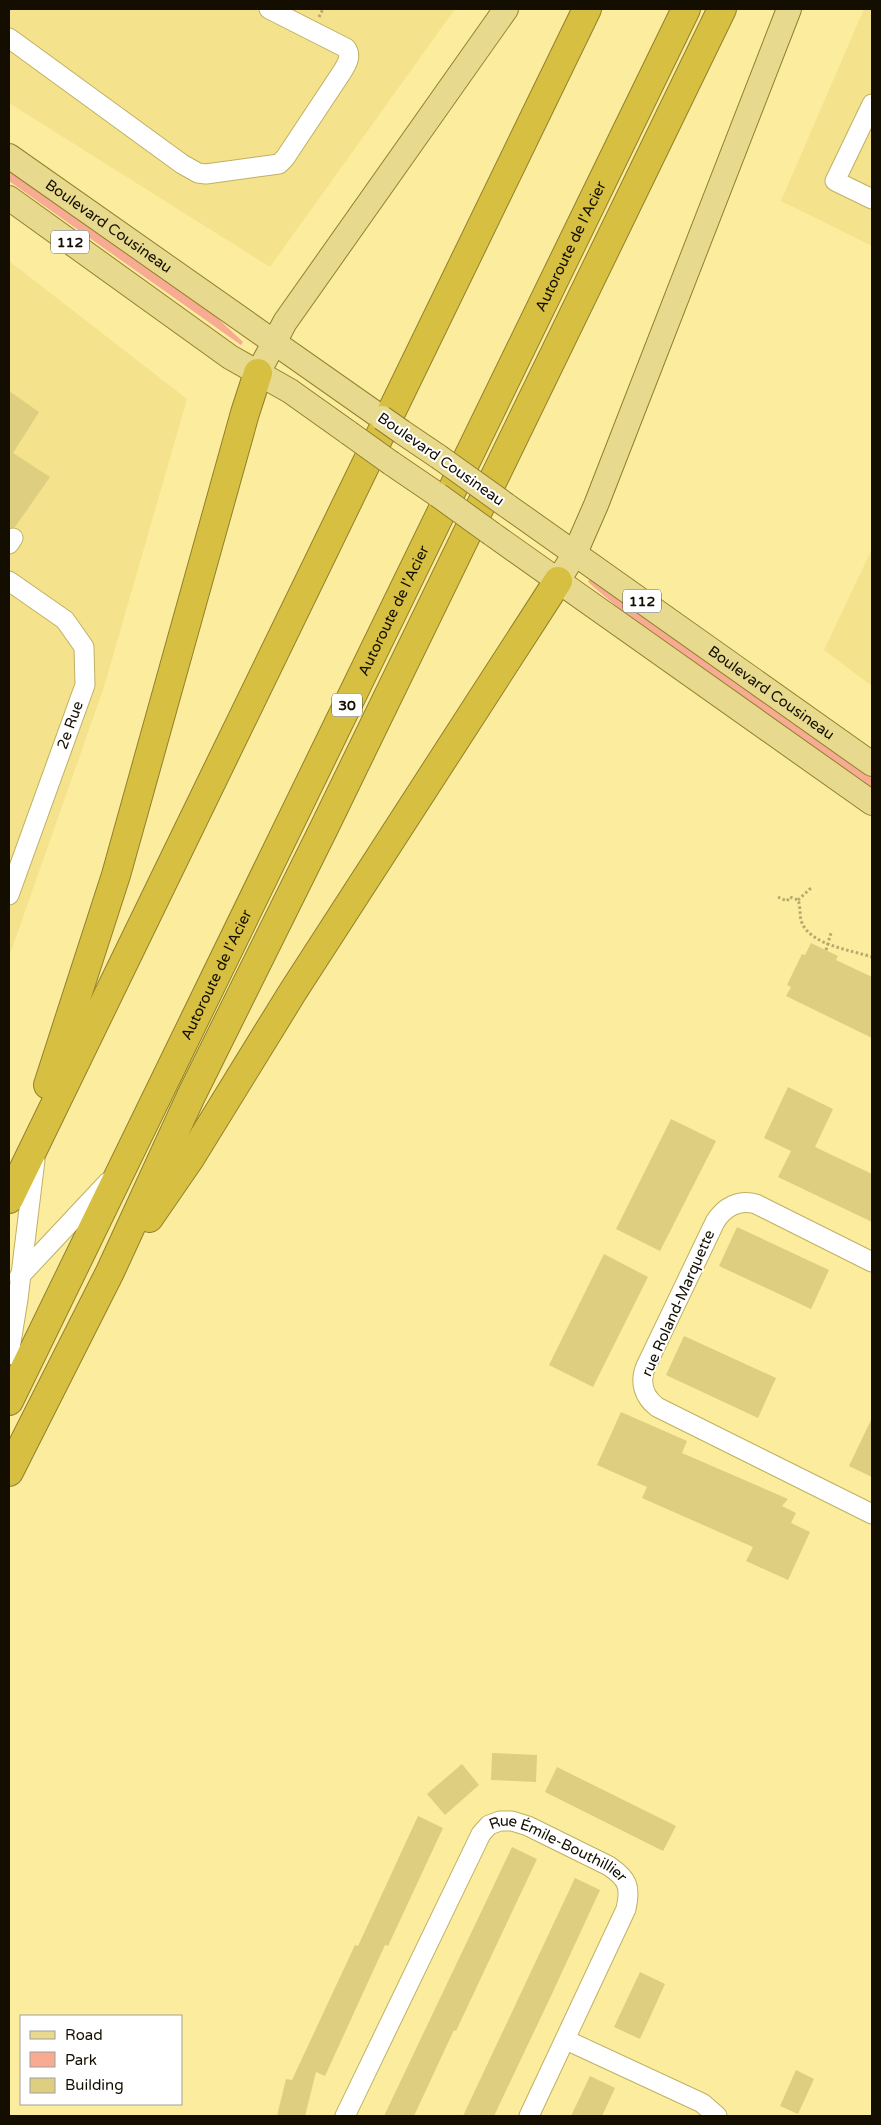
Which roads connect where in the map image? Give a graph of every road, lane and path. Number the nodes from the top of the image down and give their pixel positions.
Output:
1 (269, 9) edge
2 (323, 9) edge
3 (506, 9) edge
4 (587, 9) edge
5 (686, 9) edge
6 (722, 9) edge
7 (789, 9) edge
8 (318, 19) dead end
9 (9, 38) edge
10 (872, 104) edge
11 (9, 156) edge
12 (9, 198) edge
13 (872, 199) edge
14 (274, 341) junction
15 (258, 373) junction
16 (575, 553) junction
17 (9, 581) edge
18 (558, 581) junction
19 (872, 764) edge
20 (872, 803) edge
21 (812, 888) dead end
22 (9, 895) edge
23 (778, 897) dead end
24 (798, 900) junction
25 (831, 933) dead end
26 (828, 944) junction
27 (826, 950) dead end
28 (872, 956) edge
29 (42, 1102) junction
30 (38, 1138) junction
31 (123, 1167) junction
32 (12, 1192) edge
33 (872, 1262) edge
34 (110, 1272) junction
35 (15, 1281) edge
36 (9, 1355) edge
37 (9, 1401) edge
38 (9, 1472) edge
39 (872, 1514) edge
40 (566, 2040) junction
41 (345, 2116) edge
42 (529, 2116) edge
43 (716, 2116) edge

1 - 9 street
2 - 8 path
3 - 14 main road
4 - 30 highway
5 - 31 highway, Autoroute de l'Acier / 30
6 - 34 highway
7 - 16 main road
10 - 13 street
11 - 14 main road, Boulevard Cousineau / 112
12 - 15 main road, Boulevard Cousineau / 112
14 - 15 main road
14 - 16 main road, Boulevard Cousineau / 112, bridge
15 - 18 main road, Boulevard Cousineau / 112, bridge
15 - 29 highway
16 - 18 main road
16 - 19 main road, Boulevard Cousineau / 112
17 - 22 street, 2e Rue
18 - 20 main road, Boulevard Cousineau / 112
18 - 34 highway
21 - 24 path
23 - 24 path
24 - 26 path
25 - 26 path
26 - 27 path
26 - 28 path
29 - 30 street
29 - 32 highway
30 - 32 highway
30 - 35 street
31 - 35 street
31 - 37 highway, Autoroute de l'Acier / 30
33 - 39 street, rue Roland-Marquette
34 - 38 highway
35 - 36 street
40 - 41 street, Rue Émile-Bouthillier
40 - 42 street, Rue Émile-Bouthillier
40 - 43 street

